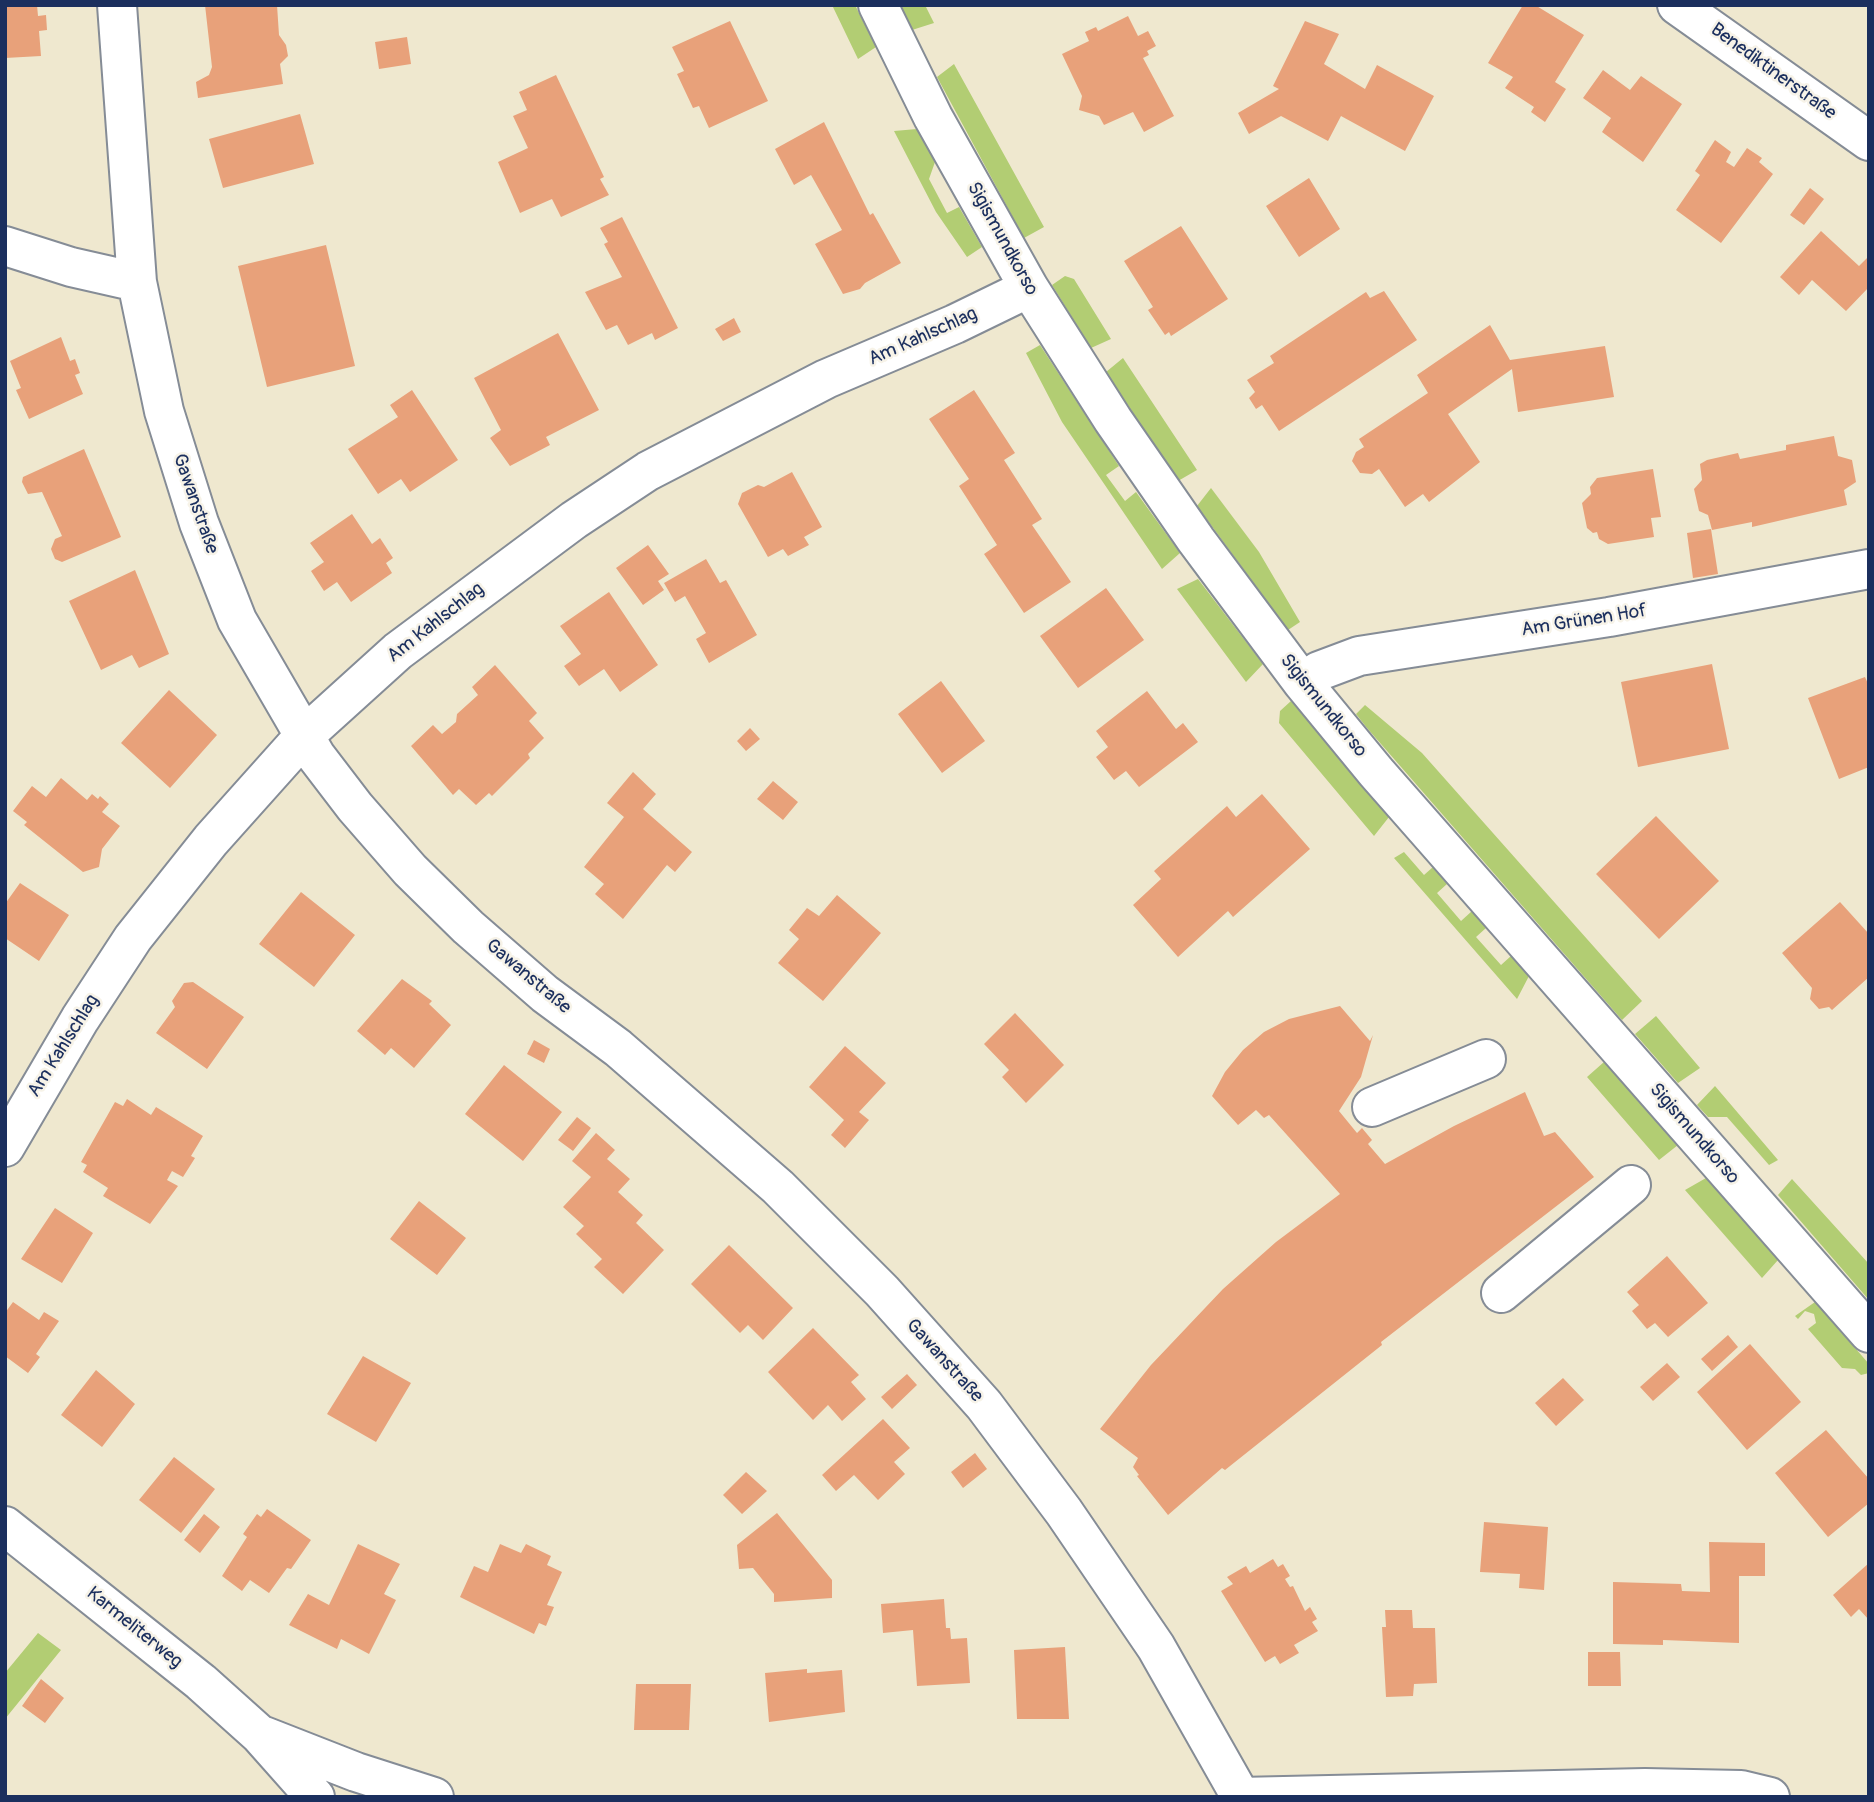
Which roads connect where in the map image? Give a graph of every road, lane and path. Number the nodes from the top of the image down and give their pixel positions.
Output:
1 (117, 5) edge
2 (878, 5) edge
3 (1677, 5) edge
4 (1869, 141) edge
5 (5, 246) edge
6 (137, 282) junction
7 (1029, 288) junction
8 (1869, 569) edge
9 (1302, 682) junction
10 (304, 736) junction
11 (1486, 1059) dead end
12 (1372, 1107) dead end
13 (5, 1147) edge
14 (1631, 1185) dead end
15 (1501, 1293) dead end
16 (1869, 1333) edge
17 (5, 1526) edge
18 (259, 1734) junction
19 (315, 1797) edge
20 (433, 1797) edge
21 (1241, 1797) edge
22 (1770, 1797) edge

1 - 6 street, Gawanstraße
2 - 7 street, Sigismundkorso
3 - 4 street, Benediktinerstraße
5 - 6 street
6 - 10 street, Gawanstraße
7 - 9 street, Sigismundkorso
7 - 10 street, Am Kahlschlag
8 - 9 street, Am Grünen Hof
9 - 16 street, Sigismundkorso
10 - 13 street, Am Kahlschlag
10 - 21 street, Gawanstraße
11 - 12 street
14 - 15 street
17 - 18 street, Karmeliterweg
18 - 19 street, Karmeliterweg
18 - 20 street, Karmeliterweg
21 - 22 street

